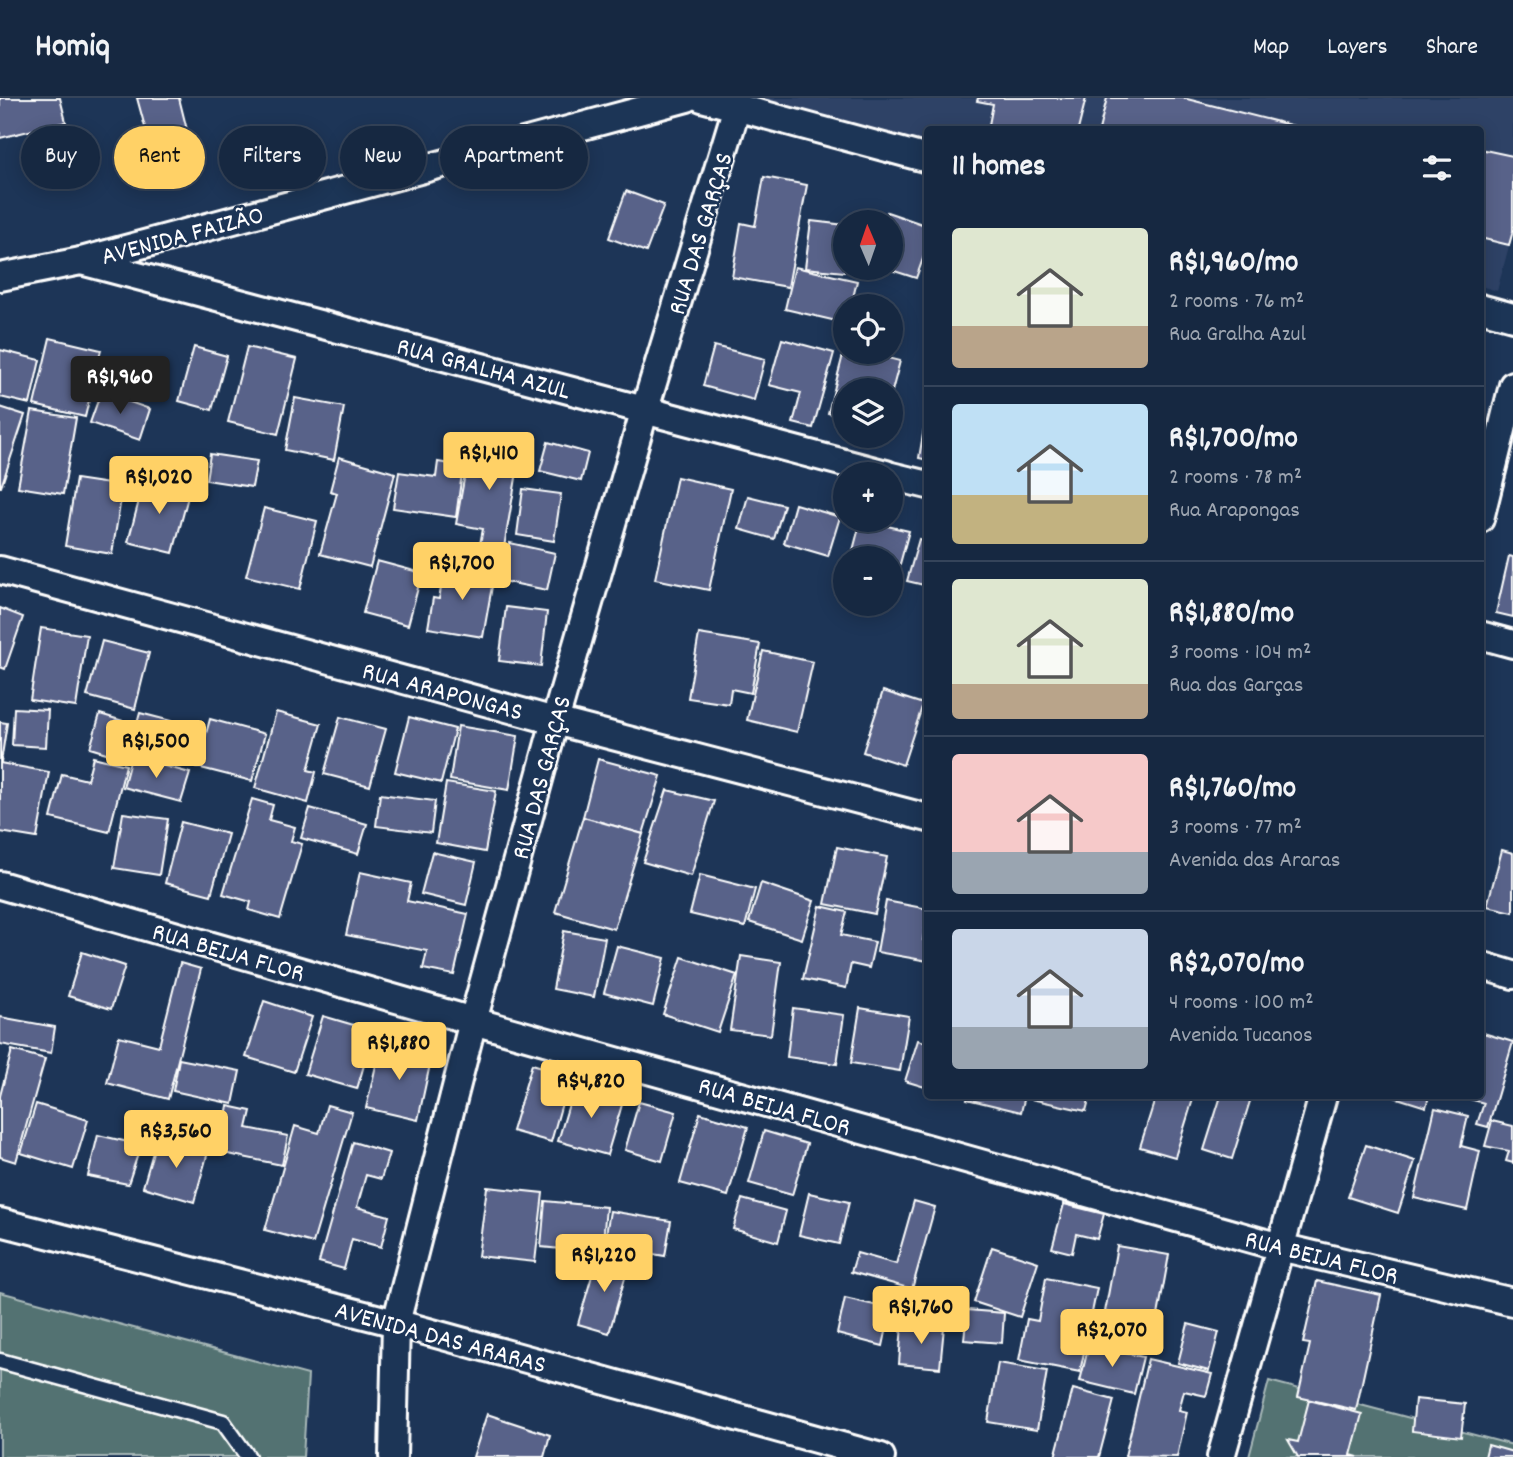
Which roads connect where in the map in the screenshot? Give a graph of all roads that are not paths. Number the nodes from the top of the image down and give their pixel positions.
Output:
1 (687, 98) edge
2 (702, 98) edge
3 (737, 107) junction
4 (924, 158) edge
5 (81, 261) junction
6 (0, 277) edge
7 (1484, 309) edge
8 (1513, 317) edge
9 (1513, 385) edge
10 (645, 409) junction
11 (840, 462) edge
12 (903, 479) edge
13 (924, 484) edge
14 (1484, 503) edge
15 (0, 570) edge
16 (1484, 636) edge
17 (1513, 644) edge
18 (555, 720) junction
19 (924, 817) edge
20 (0, 885) edge
21 (1484, 966) edge
22 (1513, 975) edge
23 (473, 1021) junction
24 (1322, 1099) edge
25 (0, 1222) edge
26 (1280, 1247) junction
27 (1513, 1302) edge
28 (396, 1323) junction
29 (0, 1361) edge
30 (248, 1457) edge
31 (393, 1457) edge
32 (881, 1457) edge
33 (1222, 1457) edge

1 - 5 street, AVENIDA FAIZÃO
2 - 3 street
3 - 4 street
3 - 10 street, RUA DAS GARÇAS
5 - 6 street, AVENIDA FAIZÃO
5 - 10 street, RUA GRALHA AZUL
7 - 8 street
9 - 14 street
10 - 11 street, RUA GRALHA AZUL
10 - 18 street, RUA DAS GARÇAS
12 - 13 street, RUA GRALHA AZUL
15 - 18 street, RUA ARAPONGAS
16 - 17 street
18 - 19 street, RUA ARAPONGAS
18 - 23 street, RUA DAS GARÇAS
20 - 23 street, RUA BEIJA FLOR
21 - 22 street
23 - 26 street, RUA BEIJA FLOR
23 - 28 street, RUA DAS GARÇAS
24 - 26 street
25 - 28 street, AVENIDA DAS ARARAS
26 - 27 street, RUA BEIJA FLOR
26 - 33 street
28 - 31 street, RUA DAS GARÇAS
28 - 32 street, AVENIDA DAS ARARAS
29 - 30 lane

